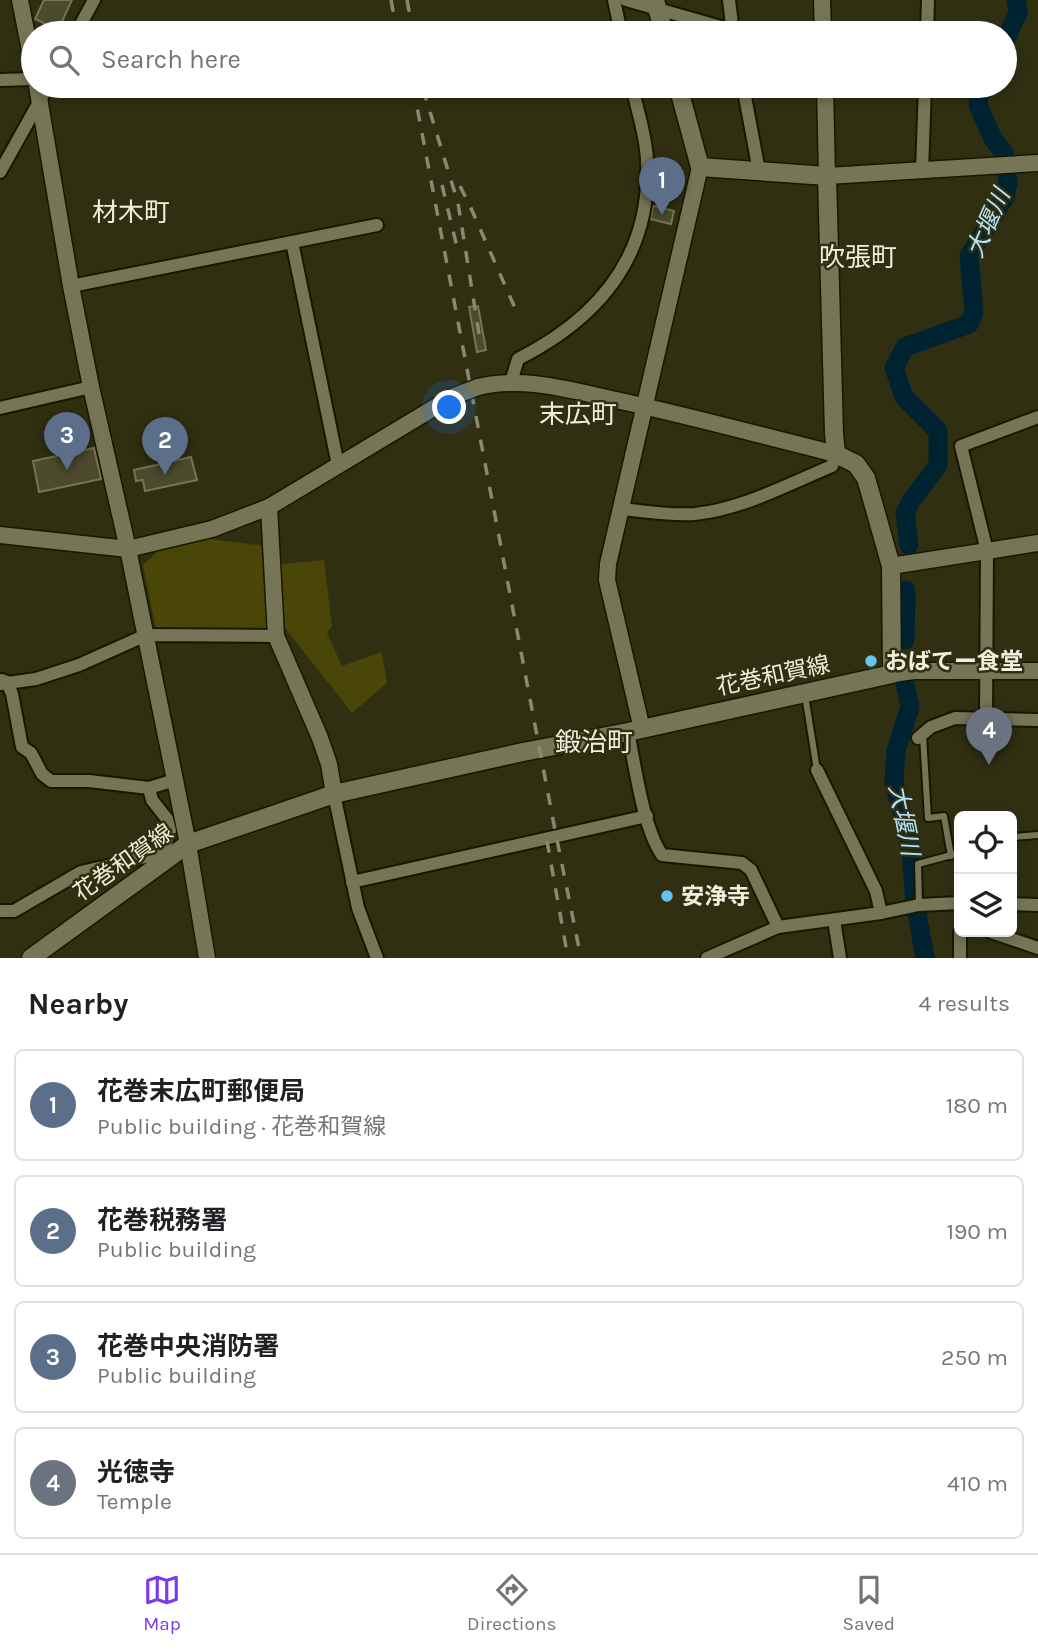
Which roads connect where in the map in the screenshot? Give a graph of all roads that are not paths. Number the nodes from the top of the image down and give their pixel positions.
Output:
1 (20, 0) edge
2 (94, 0) edge
3 (614, 0) edge
4 (626, 0) edge
5 (729, 0) edge
6 (822, 0) edge
7 (928, 0) edge
8 (656, 5) edge
9 (24, 21) edge
10 (83, 21) edge
11 (618, 21) edge
12 (703, 21) edge
13 (734, 21) edge
14 (823, 21) edge
15 (927, 21) edge
16 (21, 79) edge
17 (0, 80) edge
18 (37, 98) edge
19 (42, 98) edge
20 (634, 98) edge
21 (681, 98) edge
22 (745, 98) edge
23 (825, 98) edge
24 (925, 98) edge
25 (1038, 163) edge
26 (700, 167) junction
27 (759, 171) junction
28 (0, 172) edge
29 (922, 172) junction
30 (827, 176) junction
31 (377, 225) dead end
32 (292, 243) junction
33 (71, 286) junction
34 (510, 382) junction
35 (91, 387) junction
36 (643, 406) junction
37 (0, 408) edge
38 (1038, 417) edge
39 (836, 454) junction
40 (338, 465) junction
41 (269, 507) junction
42 (620, 509) junction
43 (0, 535) edge
44 (1038, 543) edge
45 (128, 550) junction
46 (987, 551) junction
47 (891, 566) junction
48 (146, 635) junction
49 (276, 636) junction
50 (987, 671) junction
51 (1038, 671) edge
52 (892, 674) junction
53 (6, 681) edge
54 (804, 693) junction
55 (986, 718) junction
56 (1038, 720) edge
57 (635, 730) junction
58 (920, 736) joint
59 (817, 771) joint
60 (176, 780) junction
61 (149, 789) junction
62 (334, 794) junction
63 (647, 816) junction
64 (1038, 835) edge
65 (1017, 837) edge
66 (188, 844) junction
67 (954, 855) edge
68 (951, 856) junction
69 (352, 882) junction
70 (954, 903) edge
71 (1017, 904) edge
72 (1038, 905) edge
73 (914, 906) junction
74 (0, 911) edge
75 (881, 913) junction
76 (834, 920) junction
77 (778, 927) junction
78 (960, 937) edge
79 (1006, 937) edge
80 (1038, 948) edge
81 (31, 958) edge
82 (207, 958) edge
83 (377, 958) edge
84 (707, 958) edge
85 (840, 958) edge
86 (960, 958) edge

1 - 9 street
2 - 10 street
3 - 11 street
4 - 8 street
5 - 13 street
6 - 14 street
7 - 15 street
8 - 12 street
16 - 17 street
18 - 28 street
19 - 33 street
20 - 34 street
21 - 26 main road
22 - 27 street
23 - 30 street
24 - 29 street
25 - 29 street
26 - 27 main road
26 - 36 street
27 - 30 main road
29 - 30 street
30 - 39 main road
31 - 32 street
32 - 33 street
32 - 40 street
33 - 35 street
34 - 36 street
34 - 40 street, bridge
35 - 37 street
35 - 45 street
36 - 39 street
36 - 42 street
38 - 46 street
39 - 42 street
39 - 47 main road
40 - 41 street
41 - 45 street
41 - 49 street
42 - 57 street
43 - 45 street
44 - 46 street
45 - 48 street
46 - 47 street
46 - 50 street
47 - 52 main road
48 - 49 street
48 - 53 street
48 - 60 street
49 - 62 street
50 - 51 street
50 - 52 street
50 - 55 street
52 - 54 main road, 花巻和賀線
53 - 61 street
54 - 57 main road, 花巻和賀線
54 - 59 lane
55 - 56 street
55 - 58 street
57 - 62 main road, 花巻和賀線
57 - 63 street
58 - 68 lane
59 - 75 street
60 - 61 street
60 - 66 street
61 - 74 street
62 - 66 main road, 花巻和賀線
62 - 69 street
63 - 69 street
63 - 77 street
64 - 65 lane
66 - 81 main road, 花巻和賀線
66 - 82 street
67 - 68 lane
68 - 73 lane
69 - 83 street
70 - 73 street
71 - 72 street
73 - 75 street
75 - 76 street
76 - 77 street
76 - 85 street
77 - 84 street
78 - 86 street
79 - 80 street

